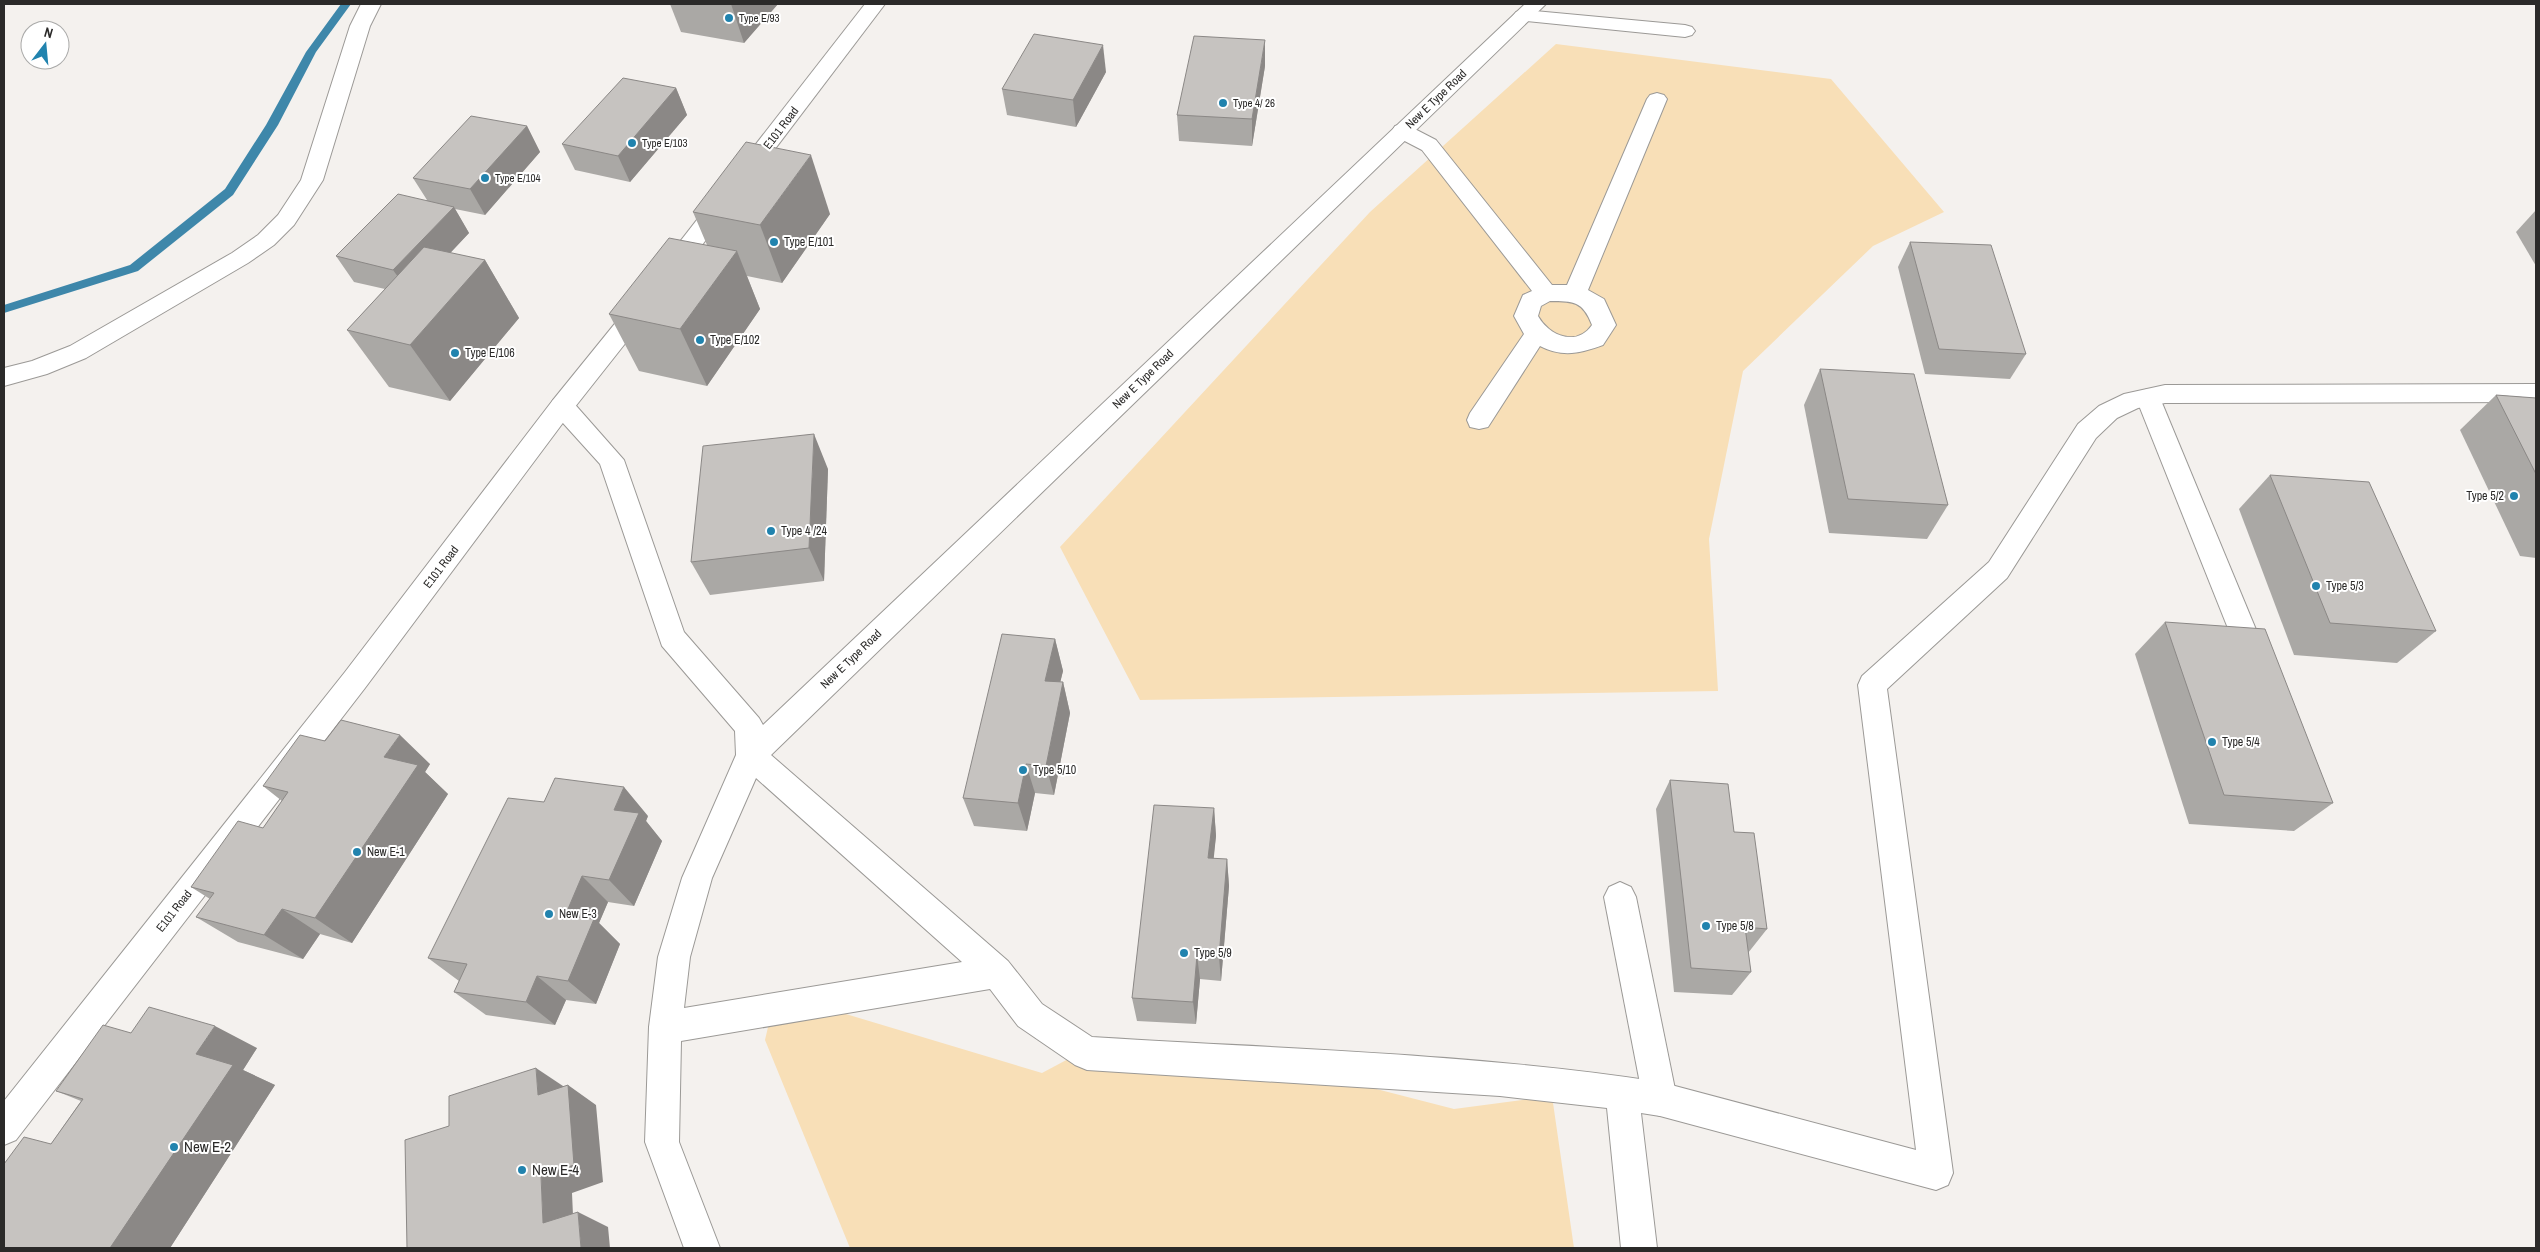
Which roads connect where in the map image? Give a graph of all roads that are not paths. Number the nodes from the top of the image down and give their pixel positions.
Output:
1 (371, 4) edge
2 (875, 4) edge
3 (1529, 10) edge
4 (1684, 31) dead end
5 (1658, 99) dead end
6 (1402, 131) junction
7 (1546, 293) junction
8 (1575, 293) junction
9 (1536, 334) junction
10 (4, 377) edge
11 (2536, 393) edge
12 (2148, 398) junction
13 (562, 406) junction
14 (1478, 420) dead end
15 (2266, 687) edge
16 (751, 755) junction
17 (1620, 897) dead end
18 (996, 972) junction
19 (665, 1026) junction
20 (1622, 1093) junction
21 (1660, 1099) junction
22 (4, 1128) edge
23 (702, 1248) edge
24 (1639, 1248) edge

1 - 10 street
2 - 13 street, E101 Road
3 - 4 street
3 - 6 street, New E Type Road
5 - 8 street
6 - 7 street
6 - 16 street, New E Type Road
7 - 8 street
7 - 9 street
8 - 9 street
9 - 14 street
11 - 12 street
12 - 15 street
12 - 21 street
13 - 16 street
13 - 22 street, E101 Road
16 - 18 street
16 - 19 street
17 - 21 street
18 - 19 street
18 - 20 street
19 - 23 street
20 - 21 street
20 - 24 street

